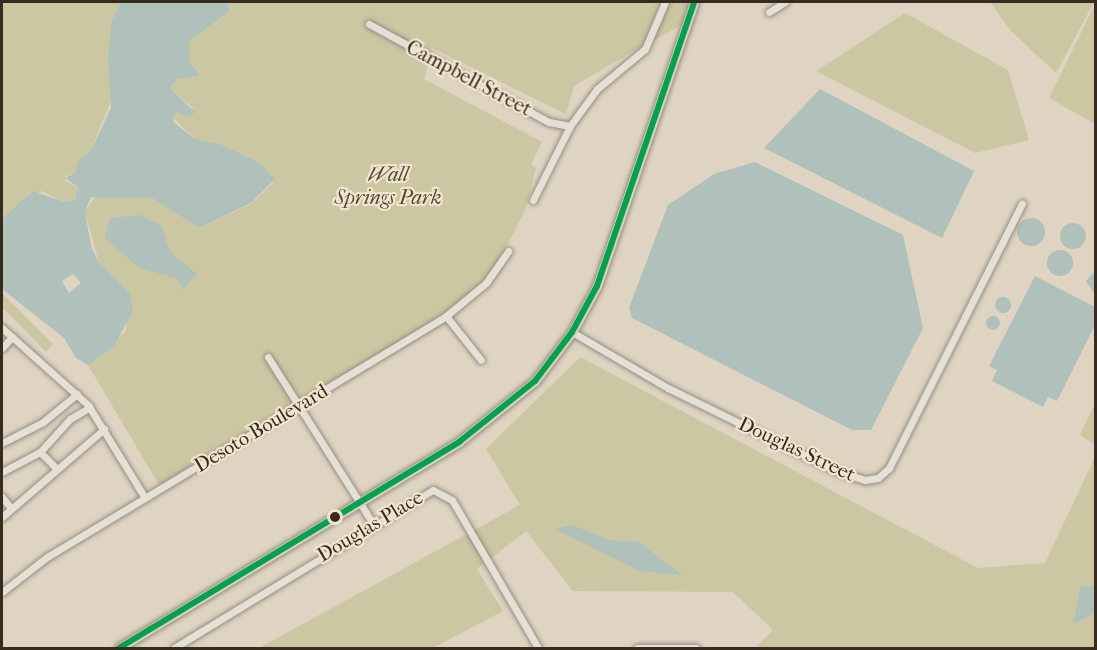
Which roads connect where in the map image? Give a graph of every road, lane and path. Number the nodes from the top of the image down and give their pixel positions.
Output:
1 (665, 2) edge
2 (694, 2) edge
3 (785, 2) edge
4 (769, 12) dead end
5 (369, 24) dead end
6 (570, 126) junction
7 (533, 200) dead end
8 (1022, 204) dead end
9 (508, 251) dead end
10 (446, 316) junction
11 (2, 328) edge
12 (572, 333) junction
13 (12, 337) junction
14 (2, 348) edge
15 (268, 357) dead end
16 (481, 360) dead end
17 (77, 394) junction
18 (300, 405) junction
19 (90, 407) junction
20 (104, 429) junction
21 (2, 442) edge
22 (40, 452) junction
23 (57, 469) junction
24 (2, 472) edge
25 (2, 496) edge
26 (145, 498) junction
27 (359, 502) junction
28 (11, 508) junction
29 (2, 517) edge
30 (373, 524) junction
31 (2, 592) edge
32 (119, 648) edge
33 (174, 648) edge
34 (538, 648) edge
35 (637, 648) edge
36 (696, 648) edge

1 - 6 street
2 - 12 main road
3 - 4 street
5 - 6 street, Campbell Street
6 - 7 street
8 - 12 street, Douglas Street
9 - 10 street, Desoto Boulevard
10 - 16 street
10 - 18 street, Desoto Boulevard
11 - 13 street
12 - 27 main road
13 - 14 street
13 - 17 street
15 - 18 street
17 - 19 street
17 - 21 street
18 - 26 street, Desoto Boulevard
18 - 27 street
19 - 20 street
19 - 22 street
20 - 23 street
20 - 26 street
22 - 23 street
22 - 24 street
23 - 28 street
25 - 28 street
26 - 31 street, Desoto Boulevard
27 - 30 street
27 - 32 main road
28 - 29 street
30 - 33 street, Douglas Place
30 - 34 street, Douglas Place
35 - 36 street

